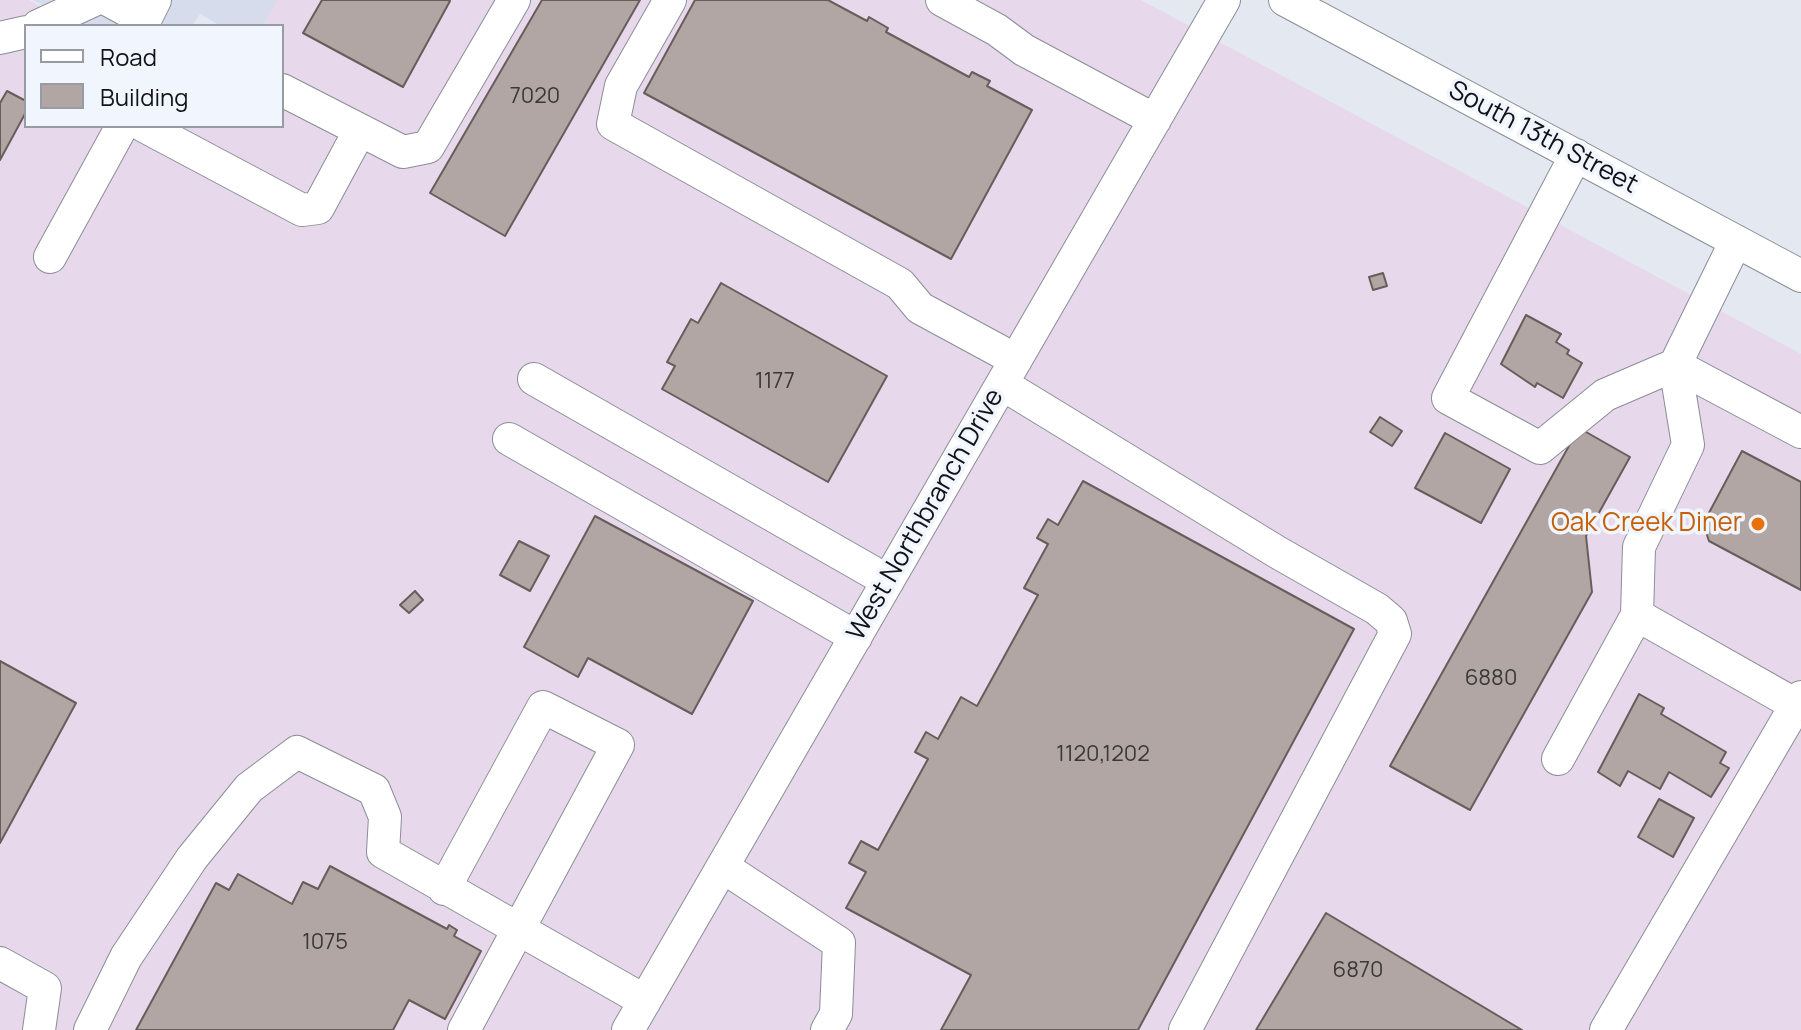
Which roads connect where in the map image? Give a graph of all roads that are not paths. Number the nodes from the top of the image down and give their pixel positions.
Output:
1 (94, 0) edge
2 (108, 0) edge
3 (514, 0) edge
4 (670, 0) edge
5 (942, 0) edge
6 (1224, 0) edge
7 (1285, 0) edge
8 (152, 15) edge
9 (42, 24) edge
10 (24, 32) edge
11 (0, 38) edge
12 (284, 91) edge
13 (1155, 120) junction
14 (121, 128) edge
15 (148, 128) edge
16 (360, 130) junction
17 (1576, 155) junction
18 (1736, 241) junction
19 (50, 257) dead end
20 (1801, 276) edge
21 (1675, 365) junction
22 (1009, 372) junction
23 (534, 379) dead end
24 (1801, 432) edge
25 (509, 439) dead end
26 (888, 581) junction
27 (1637, 615) junction
28 (856, 637) junction
29 (1799, 701) edge
30 (1558, 759) dead end
31 (723, 867) junction
32 (444, 889) junction
33 (518, 930) junction
34 (0, 963) edge
35 (645, 1001) junction
36 (39, 1030) edge
37 (90, 1030) edge
38 (464, 1030) edge
39 (628, 1030) edge
40 (827, 1030) edge
41 (1185, 1030) edge
42 (1606, 1030) edge

1 - 9 street
2 - 8 street
3 - 16 street
4 - 22 street
5 - 13 street
6 - 13 street, West Northbranch Drive
7 - 17 street, South 13th Street
10 - 11 street
12 - 16 street
13 - 22 street, West Northbranch Drive
14 - 19 street
15 - 16 street
17 - 18 street, South 13th Street
17 - 21 street
18 - 20 street, South 13th Street
18 - 21 street
21 - 24 street
21 - 27 street
22 - 26 street, West Northbranch Drive
22 - 41 street
23 - 26 street
25 - 28 street
26 - 28 street, West Northbranch Drive
27 - 29 street
27 - 30 street
28 - 31 street, West Northbranch Drive
29 - 42 street
31 - 35 street, West Northbranch Drive
31 - 40 street
32 - 33 street
32 - 33 street
32 - 37 street
33 - 35 street
33 - 38 street
34 - 36 street
35 - 39 street, West Northbranch Drive

